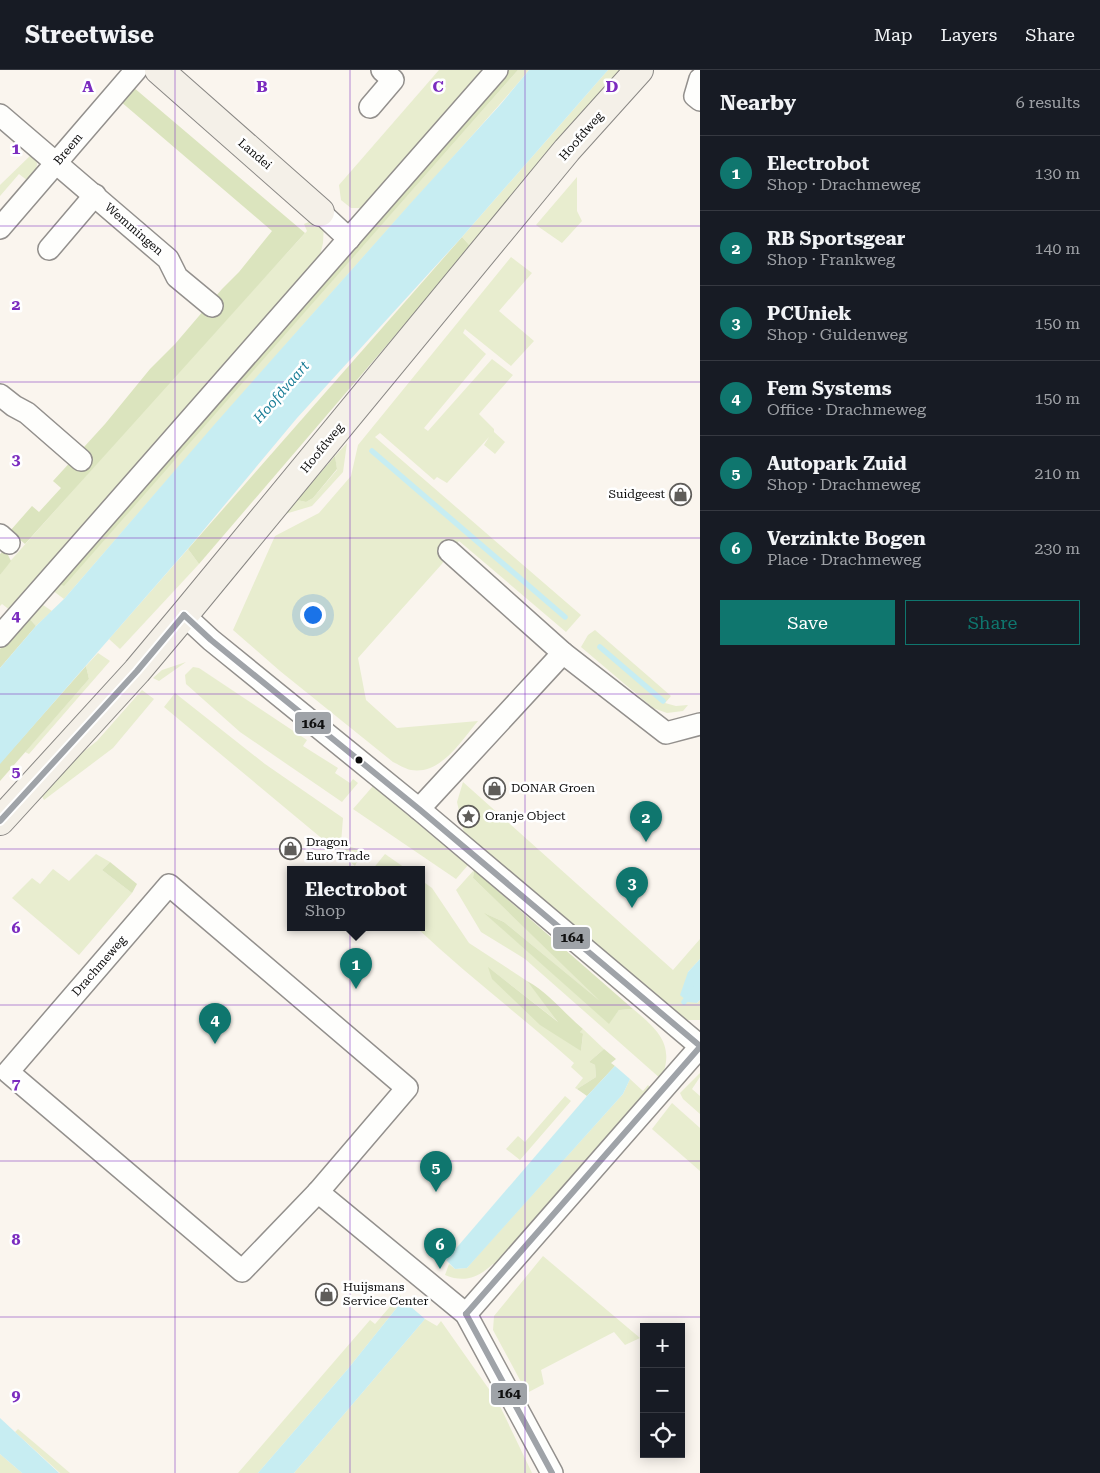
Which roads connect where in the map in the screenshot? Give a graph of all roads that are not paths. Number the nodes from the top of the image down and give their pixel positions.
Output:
1 (136, 70) edge
2 (159, 70) edge
3 (382, 70) edge
4 (497, 70) edge
5 (639, 70) edge
6 (690, 70) edge
7 (700, 79) edge
8 (700, 100) edge
9 (370, 107) dead end
10 (0, 114) edge
11 (57, 162) junction
12 (96, 195) junction
13 (320, 212) joint
14 (0, 228) edge
15 (349, 239) junction
16 (50, 249) dead end
17 (212, 306) dead end
18 (0, 394) edge
19 (81, 460) dead end
20 (450, 551) dead end
21 (184, 615) junction
22 (0, 636) edge
23 (563, 653) junction
24 (700, 724) edge
25 (418, 809) junction
26 (0, 821) edge
27 (700, 1046) edge
28 (318, 1192) junction
29 (466, 1314) junction
30 (552, 1473) edge

1 - 11 street, Breem
2 - 13 street, Landei
3 - 9 street
4 - 15 street
5 - 21 street, Hoofdweg
6 - 7 street
7 - 8 street
10 - 11 street, Wemmingen
11 - 12 street, Wemmingen
11 - 14 street, Breem
12 - 16 street, Wemmingen
12 - 17 street, Wemmingen
13 - 15 street, Landei
15 - 22 street
18 - 19 street
20 - 23 street
21 - 25 street
21 - 26 street, Hoofdweg
23 - 24 street
23 - 25 street
25 - 27 street
27 - 29 street
28 - 28 street, Drachmeweg
28 - 29 street
29 - 30 street

